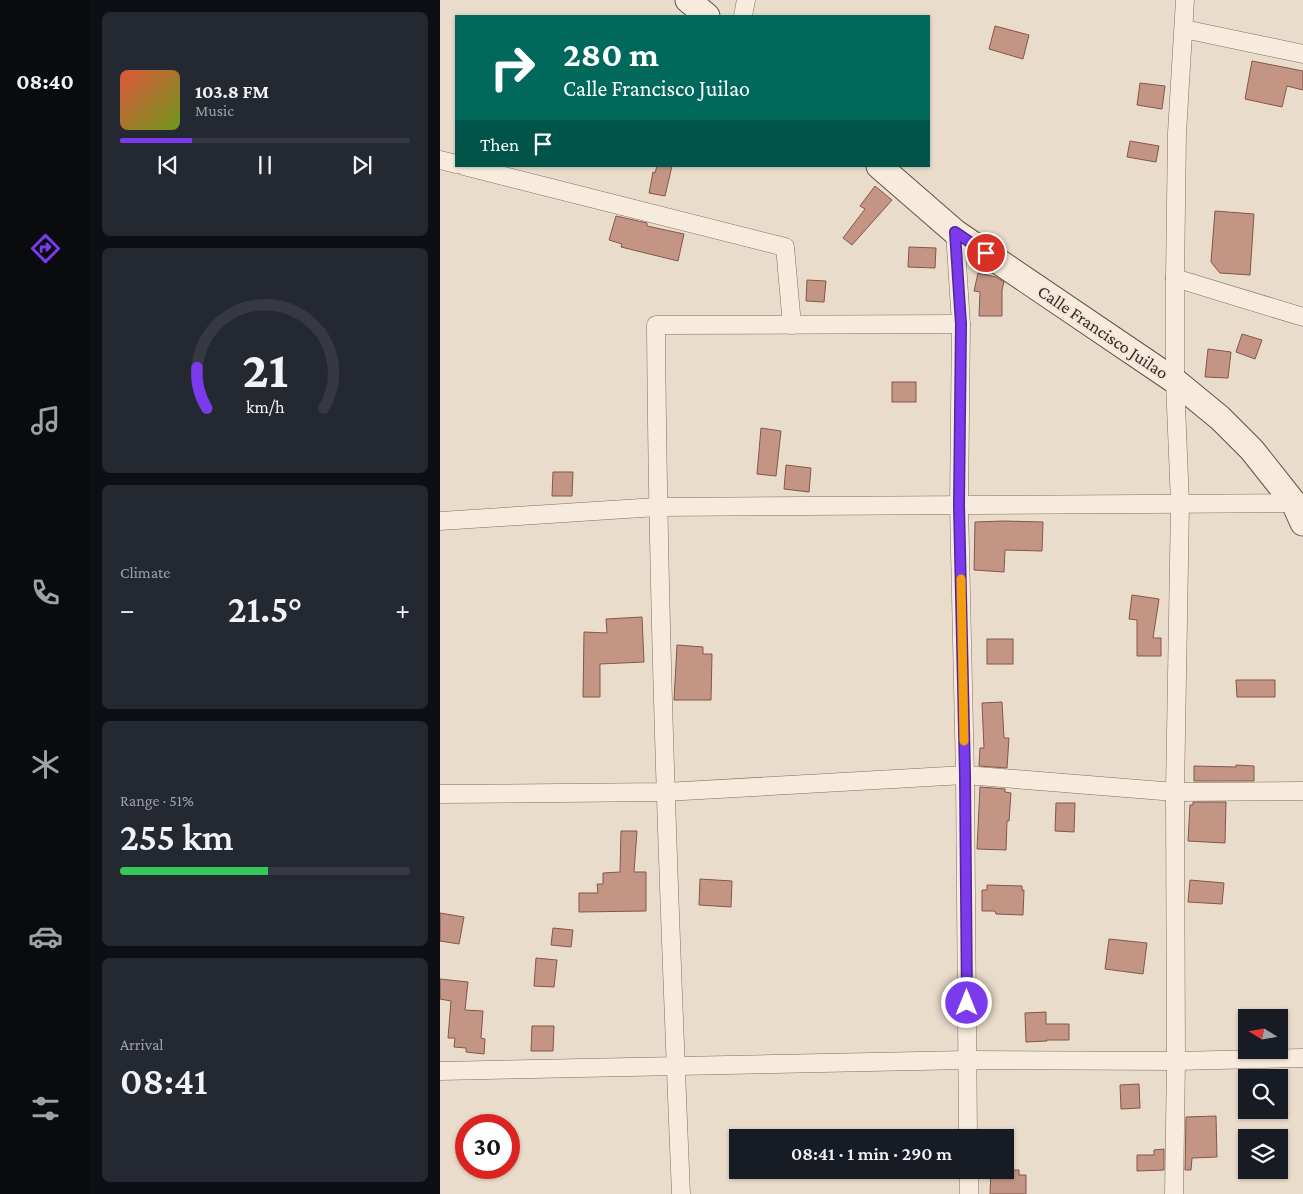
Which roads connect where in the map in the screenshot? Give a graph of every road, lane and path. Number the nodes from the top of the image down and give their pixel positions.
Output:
1 (688, 0) edge
2 (746, 0) edge
3 (1185, 0) edge
4 (706, 15) edge
5 (743, 15) edge
6 (1184, 28) junction
7 (1303, 54) edge
8 (440, 160) edge
9 (455, 164) edge
10 (468, 167) edge
11 (881, 167) edge
12 (955, 232) junction
13 (1175, 278) junction
14 (1303, 317) edge
15 (961, 324) junction
16 (792, 325) junction
17 (1175, 381) junction
18 (1180, 504) junction
19 (959, 505) junction
20 (657, 507) junction
21 (1300, 510) edge
22 (440, 521) edge
23 (965, 775) junction
24 (1303, 791) edge
25 (665, 792) junction
26 (1175, 792) junction
27 (440, 794) edge
28 (1303, 1058) edge
29 (967, 1060) junction
30 (1176, 1061) junction
31 (676, 1068) junction
32 (440, 1071) edge
33 (968, 1129) edge
34 (969, 1179) edge
35 (681, 1194) edge
36 (969, 1194) edge
37 (1174, 1194) edge

1 - 4 street
2 - 5 street
3 - 6 street
6 - 7 street
6 - 13 street
8 - 9 street
10 - 16 street
11 - 12 street, Calle Francisco Juilao
12 - 15 street
12 - 17 street, Calle Francisco Juilao
13 - 14 street
13 - 17 street
15 - 16 street
15 - 19 street
16 - 20 street
17 - 18 street
17 - 21 street, Calle Francisco Juilao
18 - 19 street
18 - 21 street
18 - 26 street
19 - 20 street
19 - 23 street
20 - 22 street
20 - 25 street
23 - 25 street
23 - 26 street
23 - 29 street
24 - 26 street
25 - 27 street
25 - 31 street
26 - 30 street
28 - 30 street
29 - 30 street
29 - 31 street
29 - 33 street
30 - 37 street
31 - 32 street
31 - 35 street
34 - 36 street

